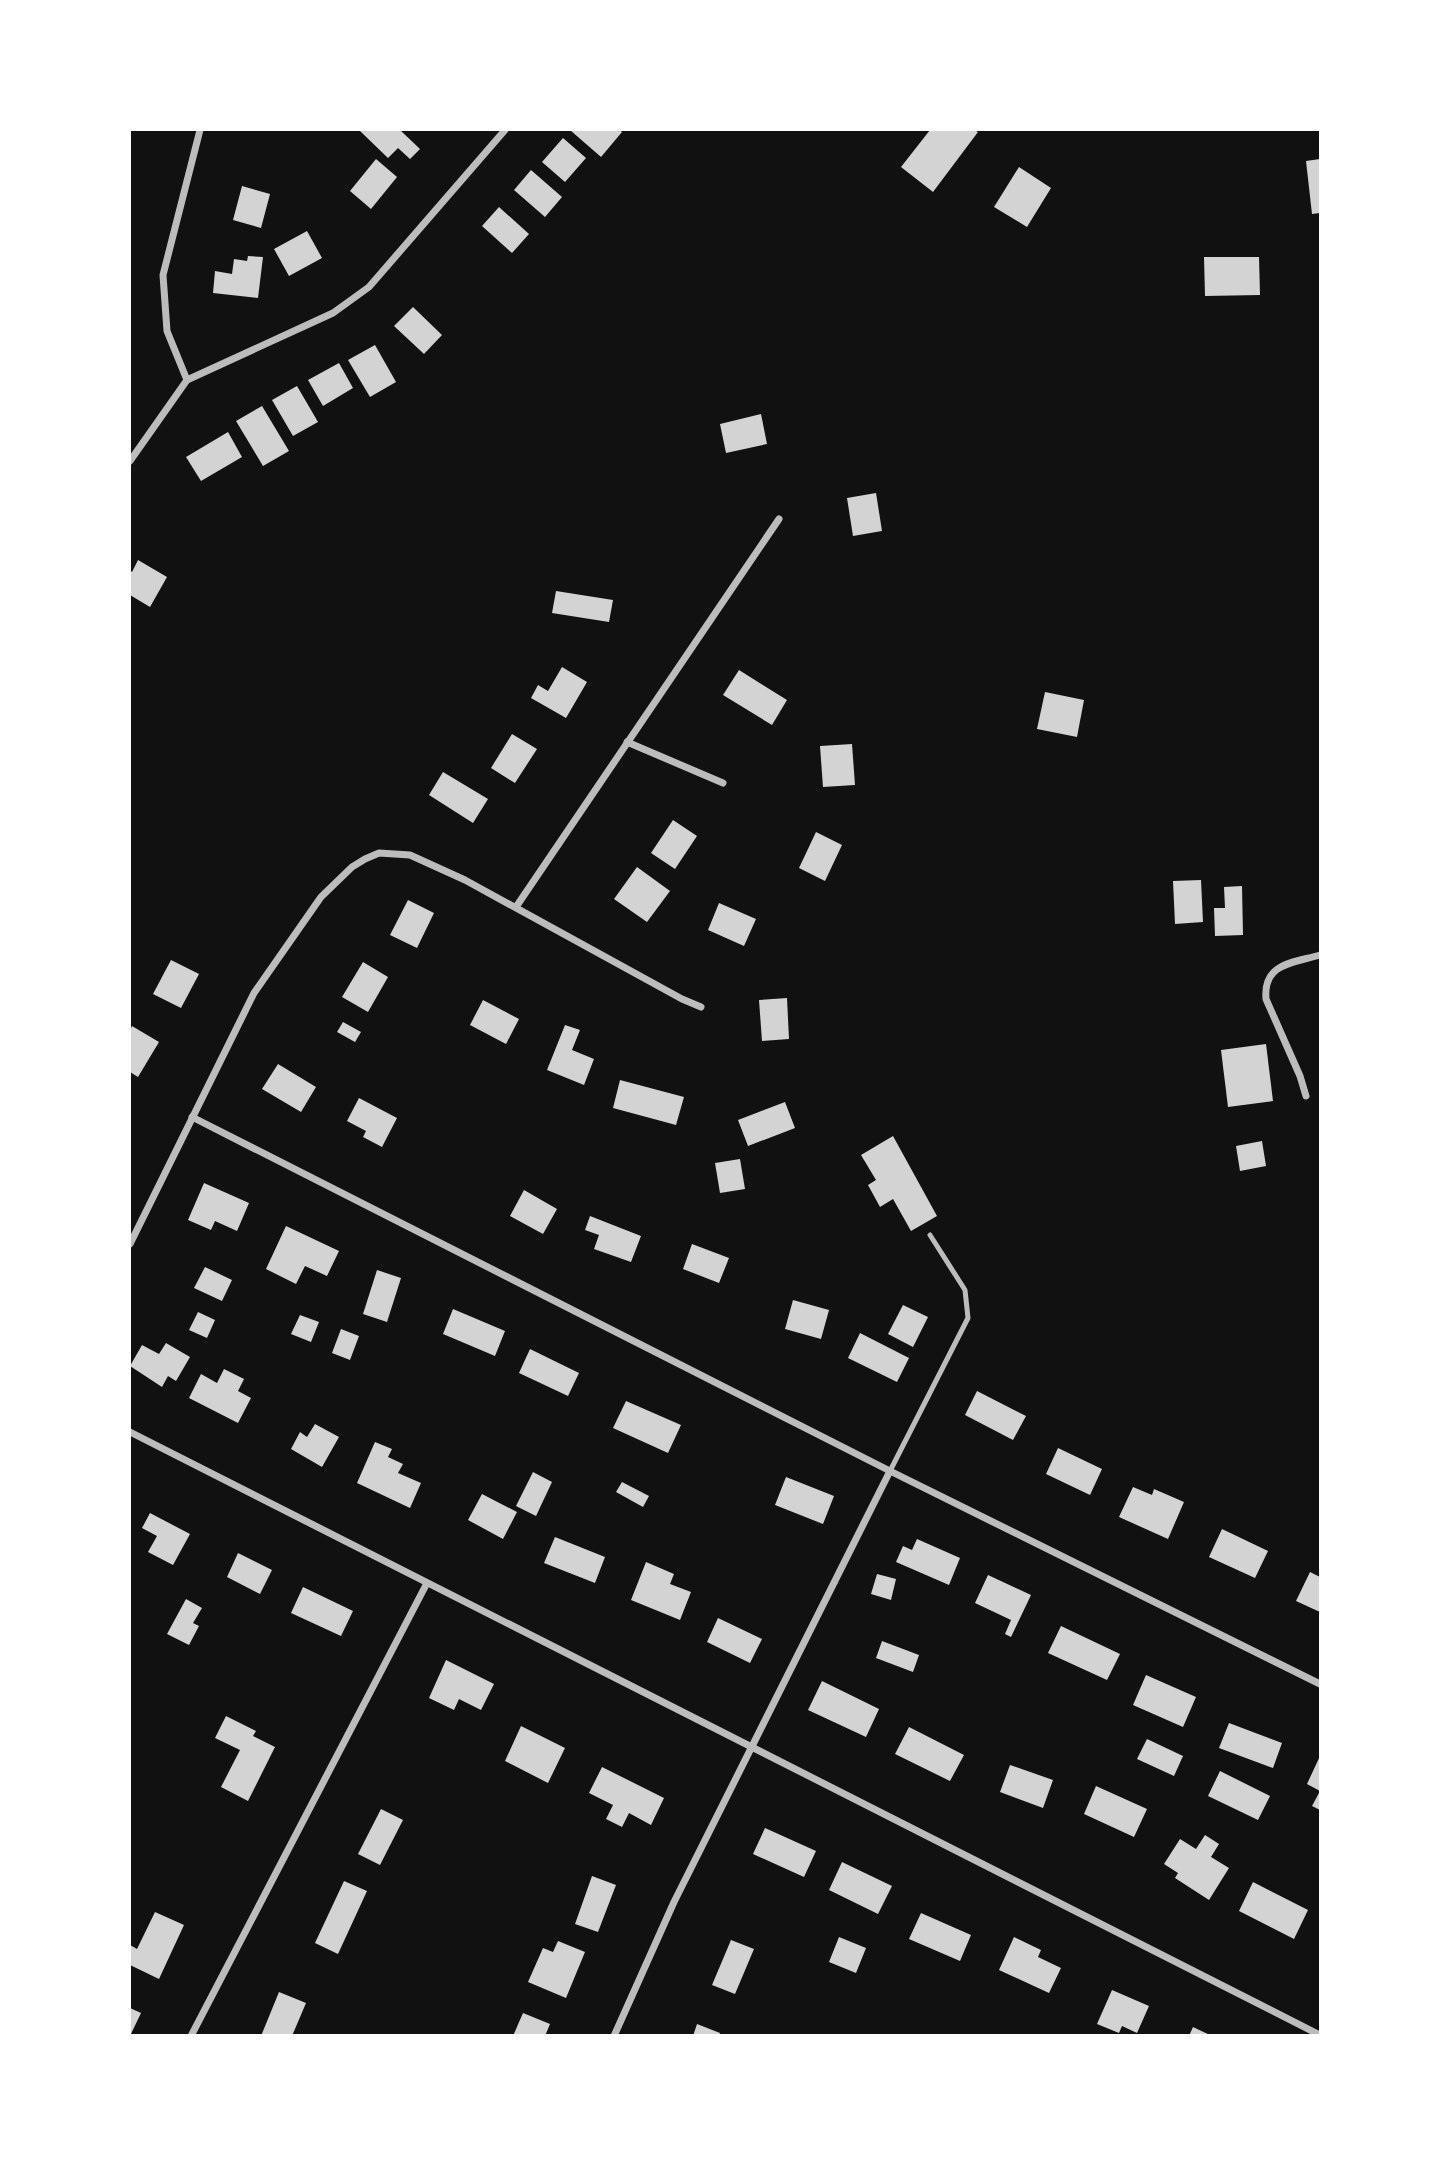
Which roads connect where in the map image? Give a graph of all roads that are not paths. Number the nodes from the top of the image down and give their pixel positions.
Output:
1 (200, 130) edge
2 (505, 130) edge
3 (187, 380) junction
4 (130, 461) edge
5 (779, 519) dead end
6 (627, 742) junction
7 (723, 783) dead end
8 (516, 907) junction
9 (1321, 955) edge
10 (701, 1007) dead end
11 (1306, 1096) dead end
12 (192, 1117) junction
13 (930, 1235) dead end
14 (130, 1244) edge
15 (130, 1432) edge
16 (890, 1471) junction
17 (427, 1583) junction
18 (1321, 1684) edge
19 (752, 1748) junction
20 (191, 2035) edge
21 (614, 2035) edge
22 (1321, 2035) edge

1 - 3 street
2 - 3 street
3 - 4 street
5 - 6 street
6 - 7 street
6 - 8 street
8 - 10 street
8 - 12 street
9 - 11 street
12 - 14 street
12 - 16 street
13 - 16 lane
15 - 17 street
16 - 18 street
16 - 19 street
17 - 19 street
17 - 20 street
19 - 21 street
19 - 22 street

